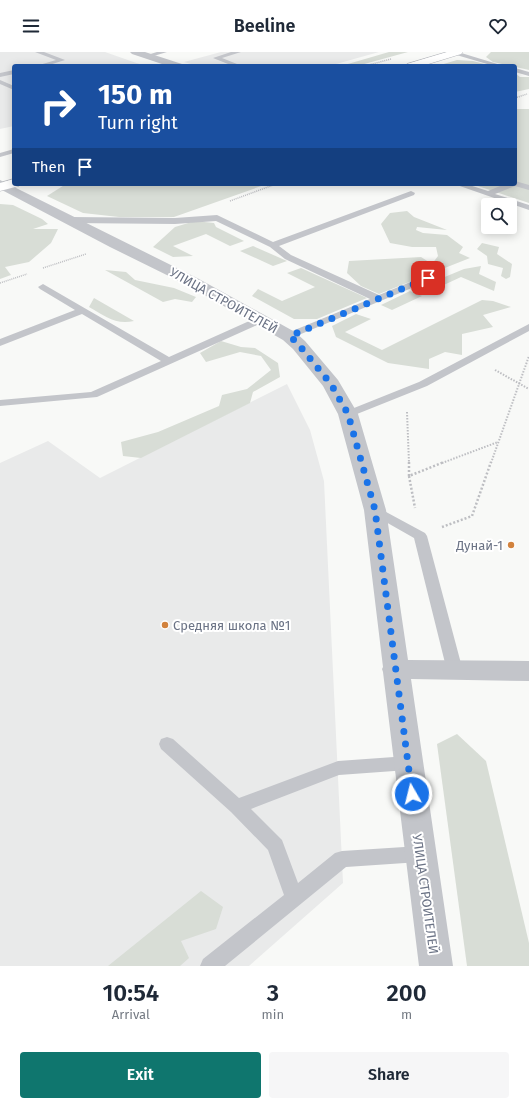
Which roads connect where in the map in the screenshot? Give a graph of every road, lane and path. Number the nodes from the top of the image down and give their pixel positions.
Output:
1 (38, 52) edge
2 (134, 52) edge
3 (164, 52) edge
4 (238, 52) edge
5 (456, 52) edge
6 (147, 56) junction
7 (228, 62) junction
8 (46, 64) edge
9 (172, 64) edge
10 (220, 64) edge
11 (234, 64) edge
12 (417, 64) edge
13 (495, 64) edge
14 (517, 71) edge
15 (12, 72) edge
16 (529, 74) edge
17 (0, 75) edge
18 (0, 82) edge
19 (12, 87) edge
20 (529, 93) edge
21 (517, 97) edge
22 (12, 152) edge
23 (0, 155) edge
24 (5, 185) edge
25 (517, 185) edge
26 (464, 186) edge
27 (509, 186) edge
28 (529, 188) edge
29 (411, 193) dead end
30 (488, 194) junction
31 (529, 208) edge
32 (70, 220) junction
33 (273, 245) junction
34 (440, 273) dead end
35 (43, 287) dead end
36 (379, 299) junction
37 (82, 311) junction
38 (260, 320) junction
39 (529, 326) edge
40 (290, 336) junction
41 (0, 343) edge
42 (529, 356) edge
43 (472, 357) junction
44 (169, 361) junction
45 (518, 383) junction
46 (529, 389) edge
47 (406, 391) junction
48 (0, 403) edge
49 (348, 414) junction
50 (498, 442) junction
51 (375, 510) junction
52 (420, 536) junction
53 (395, 669) junction
54 (455, 671) junction
55 (529, 671) edge
56 (167, 744) dead end
57 (408, 763) junction
58 (237, 807) junction
59 (420, 854) junction
60 (294, 897) junction
61 (210, 966) edge
62 (436, 966) edge

1 - 8 lane
2 - 6 street
3 - 6 lane
4 - 7 lane
5 - 12 main road
5 - 13 lane
6 - 9 street
7 - 10 lane
7 - 11 lane
14 - 16 lane
15 - 17 lane
18 - 19 lane
20 - 21 path
22 - 23 lane
24 - 32 street, УЛИЦА СТРОИТЕЛЕЙ
25 - 28 lane
26 - 30 lane
27 - 30 lane
29 - 33 lane
30 - 31 lane
32 - 33 lane
32 - 38 street, УЛИЦА СТРОИТЕЛЕЙ
33 - 36 lane
34 - 36 lane
35 - 37 lane
36 - 40 lane
37 - 41 lane
37 - 44 lane
38 - 40 street, УЛИЦА СТРОИТЕЛЕЙ
38 - 44 lane
39 - 43 lane
40 - 49 street, УЛИЦА СТРОИТЕЛЕЙ
42 - 45 path
43 - 45 path
43 - 47 lane
44 - 48 lane
45 - 46 path
45 - 50 path
47 - 49 lane
47 - 50 path
49 - 51 street, УЛИЦА СТРОИТЕЛЕЙ
50 - 52 path
51 - 52 lane
51 - 53 street, УЛИЦА СТРОИТЕЛЕЙ
52 - 54 lane
53 - 54 street
53 - 57 street, УЛИЦА СТРОИТЕЛЕЙ
54 - 55 street
56 - 58 lane
57 - 58 lane
57 - 59 street, УЛИЦА СТРОИТЕЛЕЙ
58 - 60 lane
59 - 60 lane
59 - 62 street, УЛИЦА СТРОИТЕЛЕЙ
60 - 61 lane

